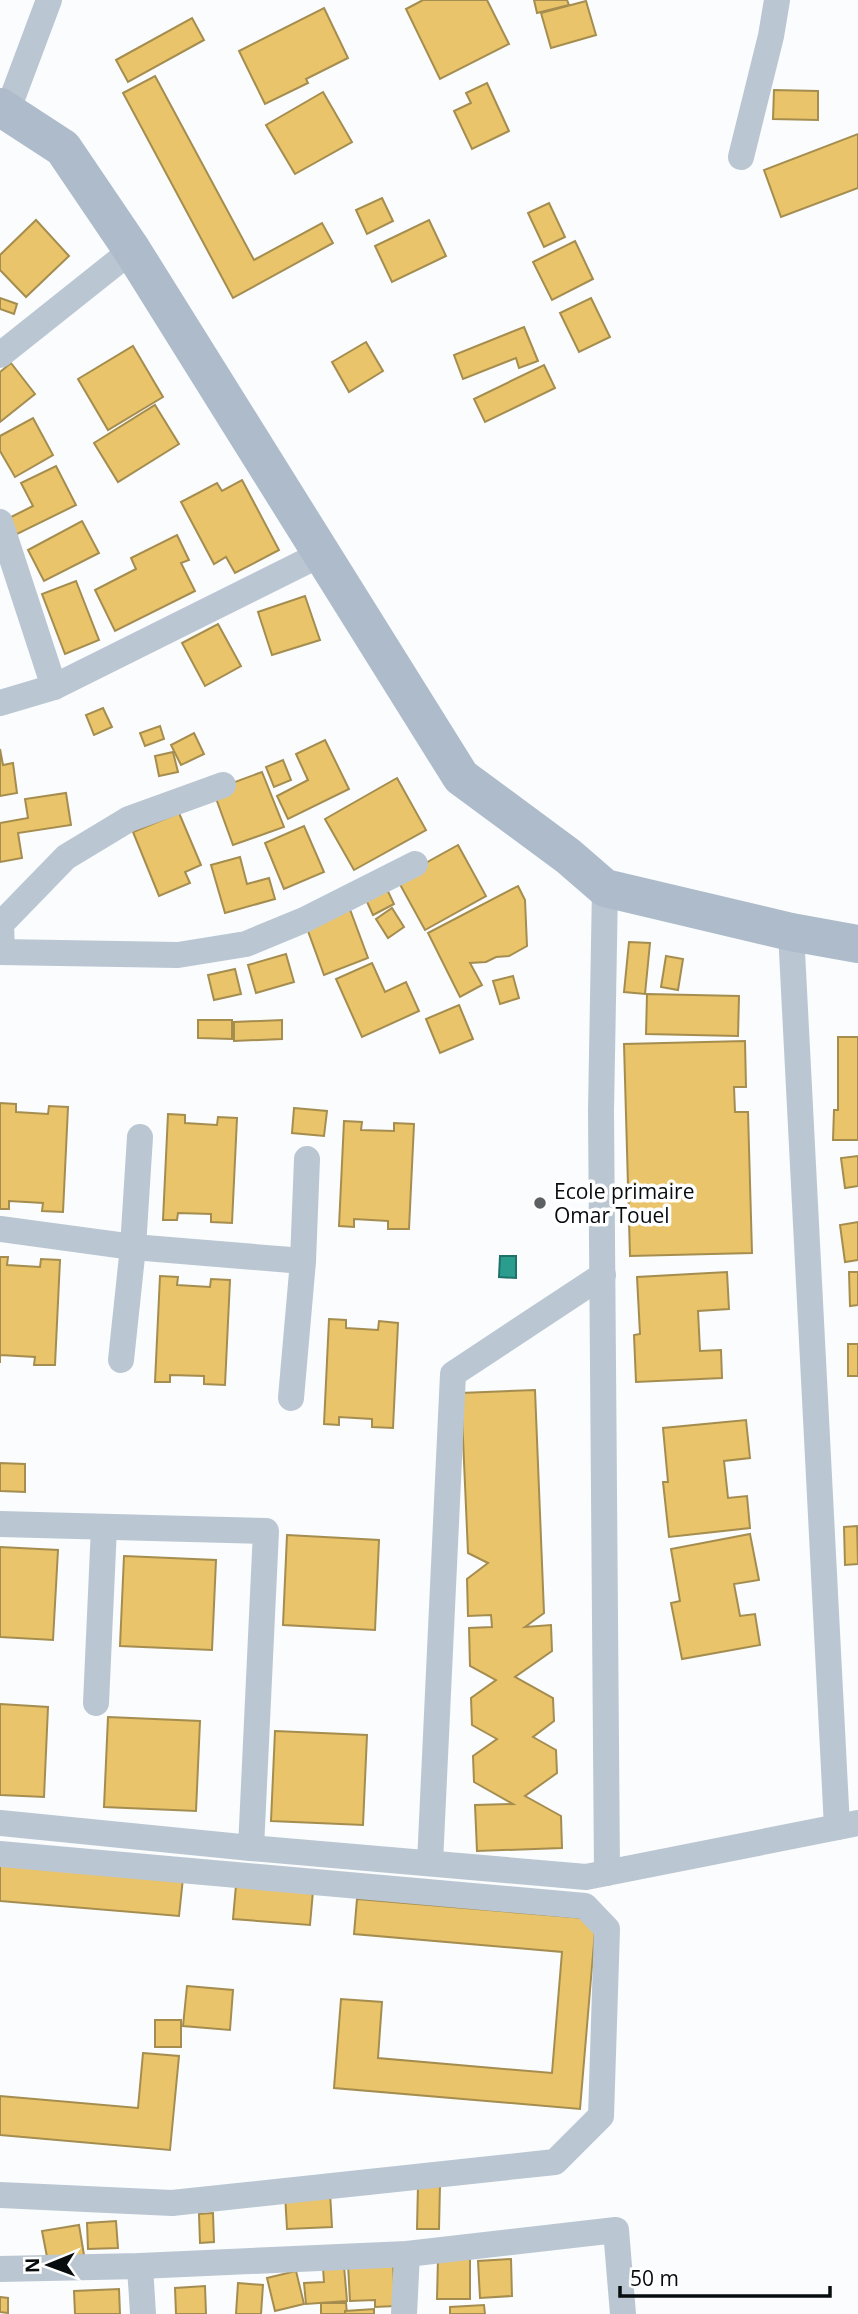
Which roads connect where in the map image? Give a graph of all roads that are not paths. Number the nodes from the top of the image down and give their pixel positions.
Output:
1 (49, 0) edge
2 (777, 0) edge
3 (3, 109) edge
4 (741, 157) dead end
5 (132, 250) junction
6 (0, 355) edge
7 (0, 522) edge
8 (321, 554) junction
9 (54, 687) junction
10 (0, 703) edge
11 (223, 785) dead end
12 (415, 864) dead end
13 (605, 888) junction
14 (791, 932) junction
15 (858, 944) edge
16 (1, 952) edge
17 (140, 1137) dead end
18 (307, 1159) dead end
19 (0, 1229) edge
20 (133, 1247) junction
21 (303, 1261) junction
22 (603, 1275) junction
23 (121, 1360) dead end
24 (291, 1398) dead end
25 (0, 1524) edge
26 (104, 1527) junction
27 (96, 1703) dead end
28 (0, 1823) edge
29 (848, 1825) edge
30 (251, 1848) junction
31 (0, 1854) edge
32 (430, 1863) junction
33 (607, 1873) junction
34 (0, 2195) edge
35 (408, 2254) junction
36 (140, 2266) junction
37 (0, 2269) edge
38 (144, 2314) edge
39 (404, 2314) edge
40 (623, 2314) edge

1 - 3 street
2 - 4 street
3 - 5 main road
5 - 6 street
5 - 8 main road
7 - 9 street
8 - 9 street
8 - 13 main road
9 - 10 street
11 - 16 street
12 - 16 street
13 - 14 main road
13 - 22 street
14 - 15 main road
14 - 29 street
17 - 20 street
18 - 21 street
19 - 20 street
20 - 21 street
20 - 23 street
21 - 24 street
22 - 32 street
22 - 33 street
25 - 26 street
26 - 27 street
26 - 30 street
28 - 30 street
29 - 33 street
30 - 32 street
31 - 34 street
32 - 33 street
35 - 36 street
35 - 39 street
35 - 40 street
36 - 37 street
36 - 38 street

